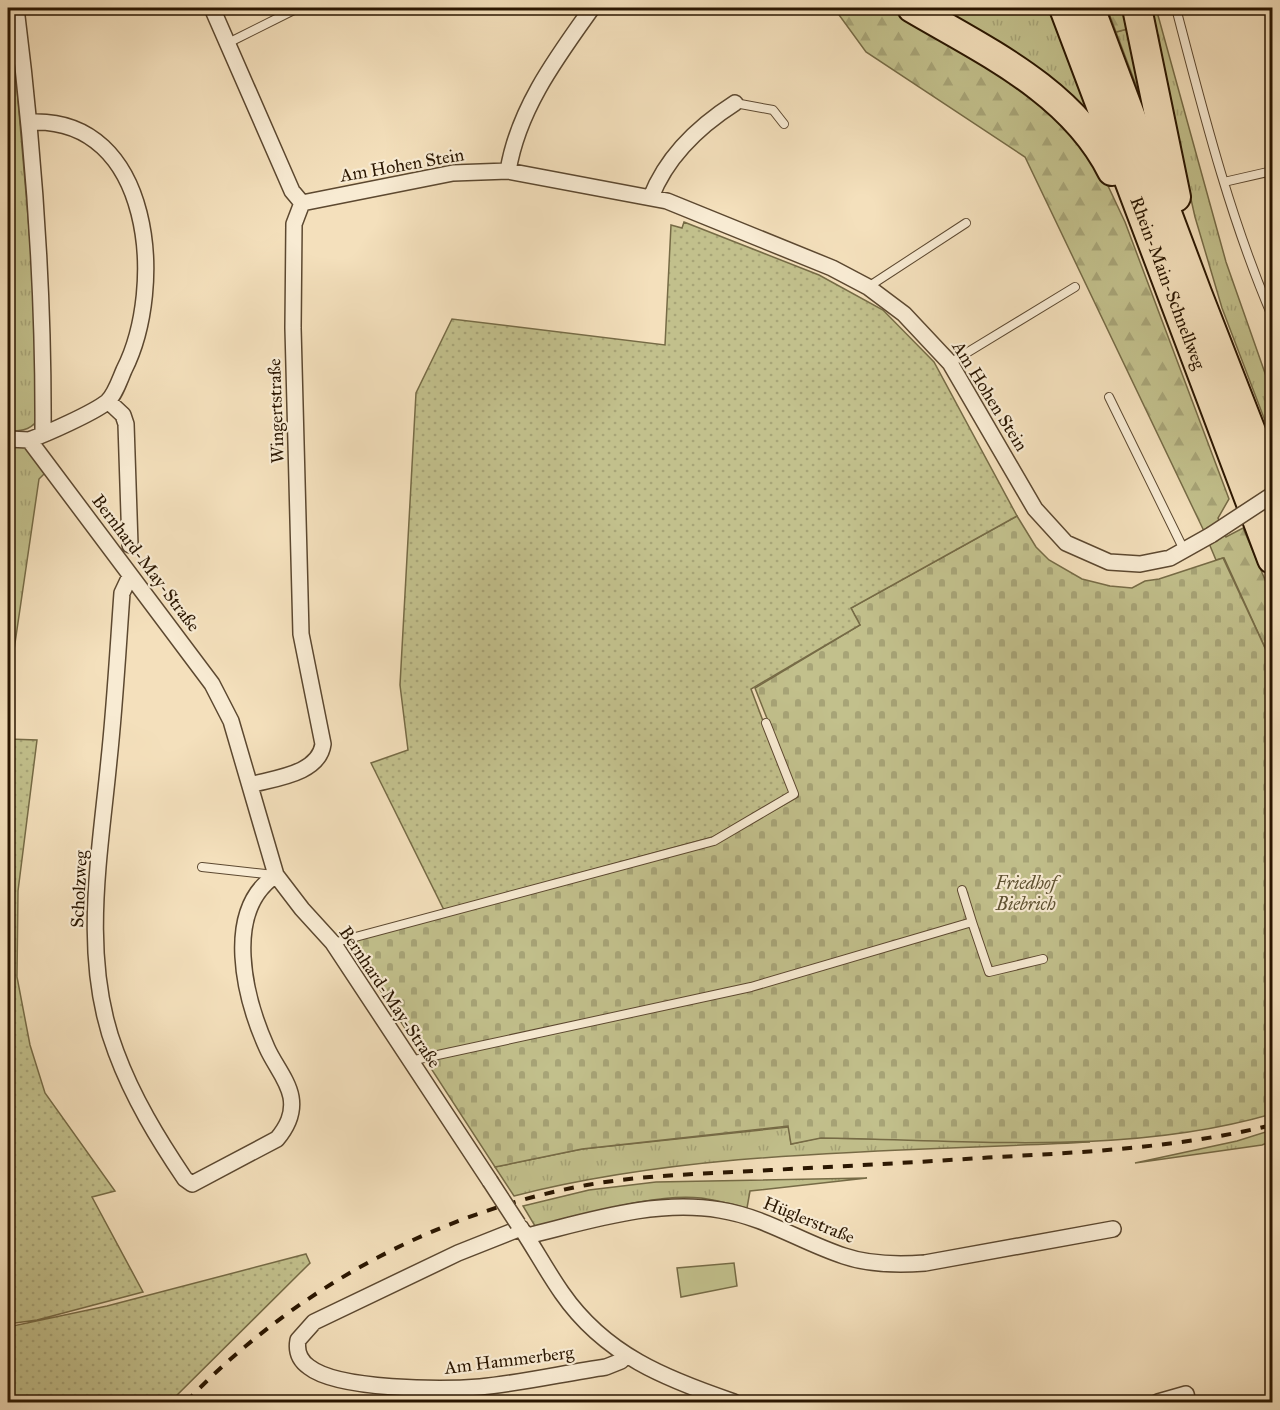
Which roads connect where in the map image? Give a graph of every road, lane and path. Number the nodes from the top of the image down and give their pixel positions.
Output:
1 (16, 8) edge
2 (212, 8) edge
3 (298, 8) edge
4 (592, 8) edge
5 (912, 8) edge
6 (1064, 8) edge
7 (1090, 8) edge
8 (1137, 8) edge
9 (1180, 8) edge
10 (228, 43) junction
11 (735, 103) joint
12 (31, 122) junction
13 (784, 124) dead end
14 (508, 171) junction
15 (1272, 171) edge
16 (1224, 182) junction
17 (651, 196) junction
18 (302, 203) junction
19 (966, 223) dead end
20 (1163, 273) junction
21 (868, 287) junction
22 (1075, 287) dead end
23 (1197, 293) junction
24 (1272, 316) edge
25 (950, 363) junction
26 (1109, 398) dead end
27 (108, 401) junction
28 (36, 437) junction
29 (8, 439) edge
30 (1272, 485) edge
31 (1272, 495) edge
32 (130, 545) dead end
33 (1185, 552) junction
34 (1272, 560) edge
35 (130, 576) junction
36 (766, 723) dead end
37 (250, 785) junction
38 (202, 867) dead end
39 (276, 875) junction
40 (962, 890) dead end
41 (972, 922) junction
42 (333, 943) junction
43 (1043, 959) dead end
44 (410, 1061) junction
45 (1113, 1228) dead end
46 (522, 1229) junction
47 (298, 1352) joint
48 (625, 1356) junction
49 (1187, 1398) edge
50 (734, 1402) edge
51 (1158, 1402) edge

1 - 12 street
2 - 10 street
3 - 10 lane
4 - 14 street
5 - 20 highway
6 - 20 highway, Rhein-Main-Schnellweg
7 - 23 highway, Rhein-Main-Schnellweg
8 - 23 highway
9 - 16 lane
10 - 18 street
11 - 13 lane
11 - 17 street
12 - 27 street
12 - 28 street
14 - 17 street, Am Hohen Stein
14 - 18 street, Am Hohen Stein
15 - 16 lane
16 - 24 lane
17 - 21 street, Am Hohen Stein
18 - 37 street, Wingertstraße
19 - 21 lane
20 - 34 highway, Rhein-Main-Schnellweg
21 - 25 street, Am Hohen Stein
22 - 25 lane
23 - 30 highway, Rhein-Main-Schnellweg
25 - 33 street, Am Hohen Stein
26 - 33 lane
27 - 28 street
27 - 32 street
28 - 29 street
28 - 35 street, Bernhard-May-Straße
31 - 33 street, Am Hohen Stein, bridge
35 - 37 street, Bernhard-May-Straße
35 - 39 street, Scholzweg
36 - 42 lane
37 - 39 street, Bernhard-May-Straße
38 - 39 lane
39 - 42 street, Bernhard-May-Straße
40 - 41 lane
41 - 43 lane
41 - 44 lane
42 - 44 street, Bernhard-May-Straße
44 - 46 street, Bernhard-May-Straße, bridge
45 - 46 street, Hüglerstraße
46 - 47 street, Hüglerstraße
46 - 48 street, Bernhard-May-Straße
47 - 48 street, Am Hammerberg
48 - 50 street, Bernhard-May-Straße
49 - 51 street

